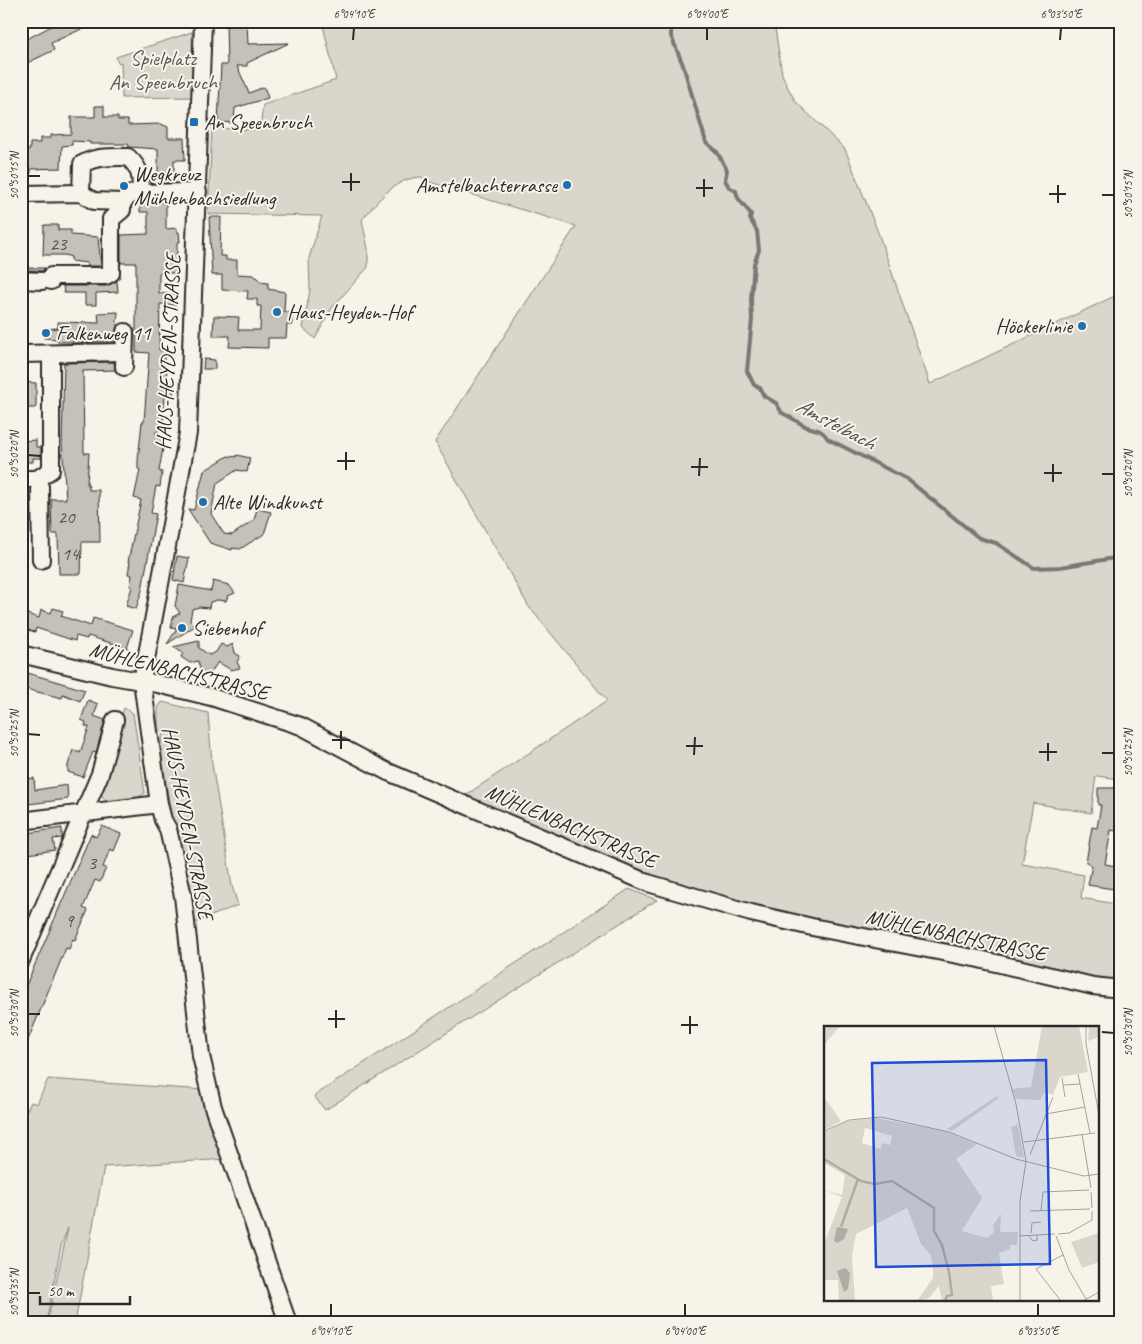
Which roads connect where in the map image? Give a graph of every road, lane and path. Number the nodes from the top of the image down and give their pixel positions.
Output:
1 (203, 21) edge
2 (198, 192) junction
3 (81, 193) junction
4 (140, 193) junction
5 (21, 194) edge
6 (122, 202) junction
7 (21, 280) edge
8 (125, 332) dead end
9 (21, 354) edge
10 (51, 354) junction
11 (29, 479) edge
12 (41, 560) dead end
13 (21, 654) edge
14 (142, 681) junction
15 (115, 720) dead end
16 (159, 804) junction
17 (82, 813) junction
18 (21, 821) edge
19 (21, 960) edge
20 (1121, 988) edge
21 (288, 1323) edge

1 - 2 street, HAUS-HEYDEN-STRASSE
2 - 4 street
2 - 14 street, HAUS-HEYDEN-STRASSE
3 - 4 street
3 - 5 street
3 - 6 street
4 - 6 street
6 - 7 street
8 - 10 street
9 - 10 street
10 - 11 street
11 - 12 street
13 - 14 street, MÜHLENBACHSTRASSE
14 - 16 street, HAUS-HEYDEN-STRASSE
14 - 20 street, MÜHLENBACHSTRASSE
15 - 17 street
16 - 17 street
16 - 21 street, HAUS-HEYDEN-STRASSE
17 - 18 street
17 - 19 street

